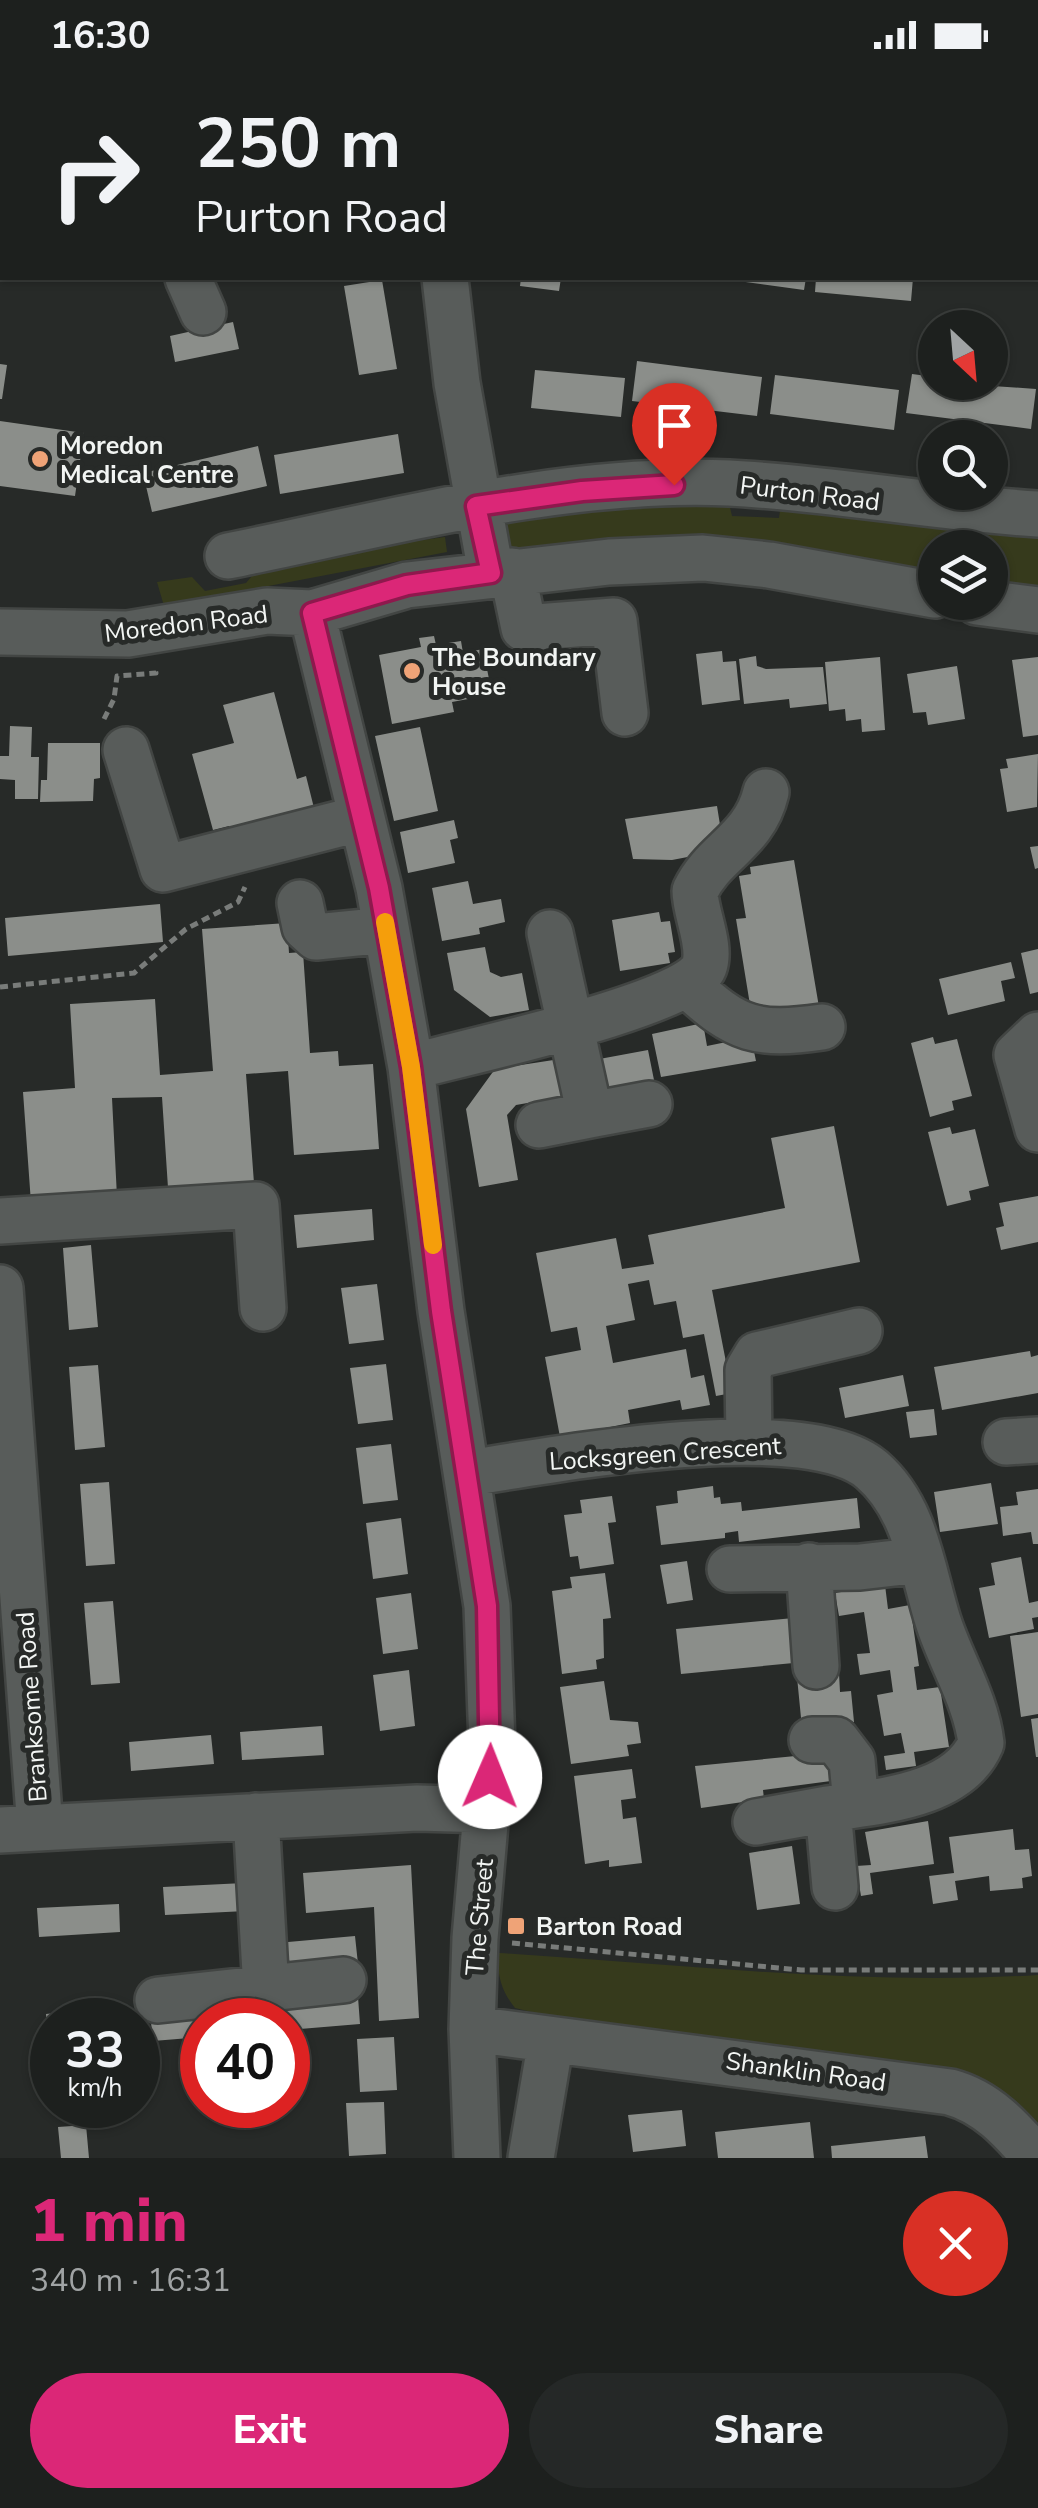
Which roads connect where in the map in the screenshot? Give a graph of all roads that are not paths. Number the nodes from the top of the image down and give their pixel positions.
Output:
1 (445, 280) edge
2 (476, 506) junction
3 (1038, 514) edge
4 (228, 556) dead end
5 (501, 572) junction
6 (918, 592) edge
7 (1008, 606) edge
8 (1038, 610) edge
9 (312, 613) junction
10 (0, 632) edge
11 (625, 712) dead end
12 (126, 750) road end
13 (766, 792) dead end
14 (362, 818) junction
15 (300, 903) dead end
16 (386, 930) junction
17 (550, 933) dead end
18 (688, 986) junction
19 (573, 1023) junction
20 (822, 1027) dead end
21 (1038, 1035) edge
22 (411, 1067) junction
23 (649, 1104) dead end
24 (590, 1115) junction
25 (539, 1124) dead end
26 (1038, 1129) edge
27 (0, 1221) edge
28 (0, 1288) edge
29 (263, 1308) dead end
30 (859, 1331) dead end
31 (4, 1414) edge
32 (750, 1442) junction
33 (470, 1473) junction
34 (921, 1560) junction
35 (809, 1566) junction
36 (730, 1569) dead end
37 (816, 1666) dead end
38 (812, 1740) dead end
39 (842, 1806) junction
40 (488, 1810) junction
41 (256, 1816) junction
42 (756, 1822) dead end
43 (20, 1829) edge
44 (836, 1887) dead end
45 (343, 1980) dead end
46 (266, 1990) junction
47 (160, 2000) edge
48 (472, 2028) junction
49 (551, 2040) junction
50 (477, 2158) edge
51 (531, 2158) edge
52 (1036, 2158) edge

1 - 2 street
2 - 3 street, Purton Road
2 - 4 street, Purton Road
2 - 5 street
5 - 6 street
5 - 9 street
5 - 11 street
7 - 8 street
9 - 10 street, Moredon Road
9 - 14 street, The Street
12 - 14 street
13 - 18 street
14 - 16 street, The Street
15 - 16 street
16 - 22 street, The Street
17 - 19 street
18 - 19 street
18 - 20 street
19 - 22 street
19 - 24 street
21 - 26 street
22 - 33 street, The Street
23 - 24 street
24 - 25 street
27 - 29 street
28 - 31 street, Branksome Road
30 - 32 street
31 - 43 street, Branksome Road
32 - 33 street, Locksgreen Crescent
32 - 34 street, Locksgreen Crescent
33 - 40 street, The Street
34 - 35 street
34 - 39 street, Locksgreen Crescent
35 - 36 street
35 - 37 street
38 - 39 street
39 - 42 street, Locksgreen Crescent
39 - 44 street
40 - 41 street
40 - 48 street, The Street
41 - 43 street
41 - 46 street
45 - 46 street
46 - 47 street
48 - 49 street, Shanklin Road
48 - 50 street, The Street
49 - 51 street
49 - 52 street, Shanklin Road

